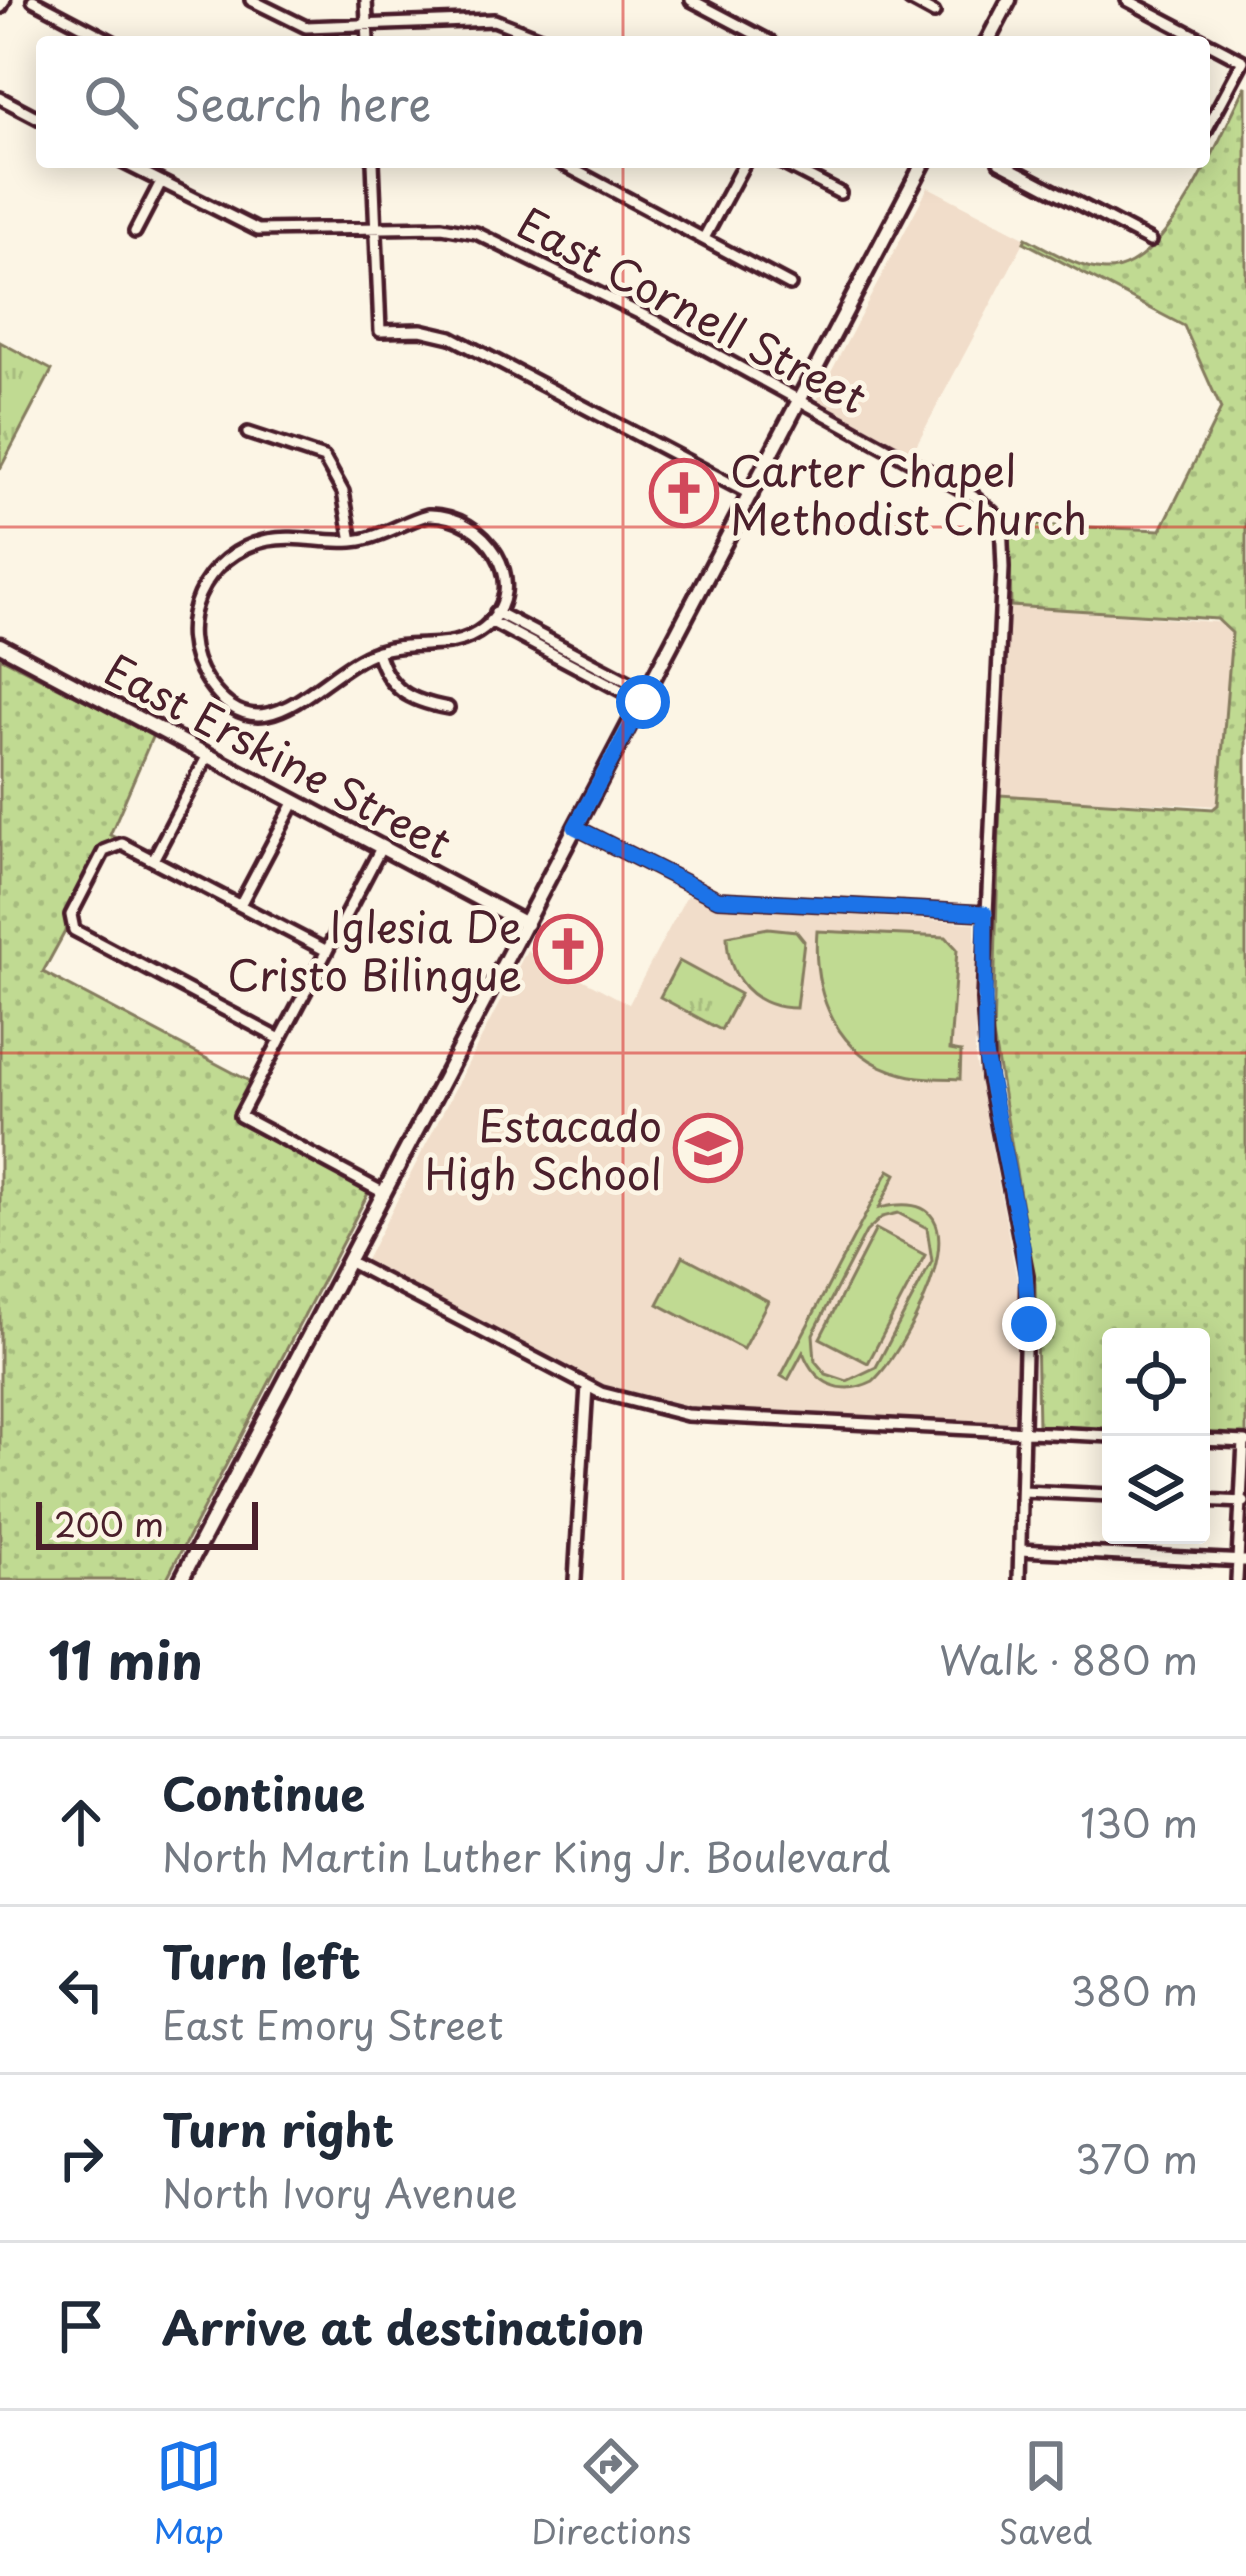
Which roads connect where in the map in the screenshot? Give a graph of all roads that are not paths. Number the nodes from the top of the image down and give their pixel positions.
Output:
1 (33, 0) edge
2 (250, 0) edge
3 (366, 0) edge
4 (692, 0) edge
5 (910, 0) edge
6 (1009, 0) edge
7 (1127, 0) edge
8 (934, 13) dead end
9 (368, 26) junction
10 (101, 36) edge
11 (368, 36) edge
12 (537, 36) edge
13 (760, 36) edge
14 (990, 36) edge
15 (1195, 36) edge
16 (1210, 44) edge
17 (0, 98) edge
18 (36, 117) edge
19 (1210, 123) edge
20 (134, 168) edge
21 (373, 168) edge
22 (571, 168) edge
23 (742, 168) edge
24 (792, 168) edge
25 (921, 168) edge
26 (1010, 168) edge
27 (161, 182) junction
28 (840, 193) dead end
29 (375, 229) junction
30 (135, 232) dead end
31 (704, 238) junction
32 (1150, 241) dead end
33 (790, 285) dead end
34 (800, 403) junction
35 (248, 433) dead end
36 (752, 495) junction
37 (352, 542) junction
38 (493, 616) junction
39 (0, 645) edge
40 (377, 651) junction
41 (645, 697) junction
42 (448, 708) dead end
43 (208, 755) junction
44 (295, 801) junction
45 (575, 827) junction
46 (382, 846) junction
47 (153, 860) junction
48 (240, 905) junction
49 (985, 913) junction
50 (526, 924) junction
51 (326, 951) junction
52 (280, 1039) junction
53 (384, 1193) junction
54 (348, 1261) junction
55 (587, 1386) junction
56 (1024, 1432) junction
57 (1102, 1436) edge
58 (1210, 1440) edge
59 (1245, 1442) edge
60 (1022, 1491) junction
61 (1102, 1495) edge
62 (1210, 1500) edge
63 (1243, 1502) edge
64 (1020, 1550) junction
65 (1242, 1560) edge
66 (181, 1580) edge
67 (575, 1580) edge
68 (1019, 1580) edge
69 (1237, 1580) edge

1 - 10 street
2 - 9 street
3 - 9 street
4 - 13 street
5 - 8 street
6 - 14 main road
7 - 15 street
9 - 11 street
9 - 12 street
16 - 19 street
17 - 18 street
20 - 27 street, East Cornell Street
21 - 29 street
22 - 31 street
23 - 31 street
24 - 28 street
25 - 34 main road
26 - 32 street
27 - 29 street, East Cornell Street
27 - 30 street
29 - 34 street, East Cornell Street
29 - 36 street
31 - 33 street
34 - 36 main road
34 - 49 street, East Cornell Street
35 - 37 street
36 - 41 main road
37 - 38 street
37 - 40 street
38 - 40 street
38 - 41 street
39 - 43 main road, East Erskine Street
40 - 42 street
41 - 45 main road
43 - 44 main road, East Erskine Street
43 - 47 street
44 - 46 main road, East Erskine Street
44 - 48 street
45 - 49 street
45 - 50 main road
46 - 50 main road, East Erskine Street
46 - 51 street
47 - 48 street
47 - 52 street
48 - 51 street
49 - 56 street, East Cornell Street
50 - 53 main road
51 - 52 street
52 - 53 street
53 - 54 main road
54 - 55 street
54 - 66 main road
55 - 56 street
55 - 67 street
56 - 57 street
56 - 60 street, East Cornell Street
58 - 59 street
59 - 63 street
60 - 61 street
60 - 64 street, East Cornell Street
62 - 63 street
63 - 65 street
64 - 65 street
64 - 68 street, East Cornell Street
65 - 69 street

